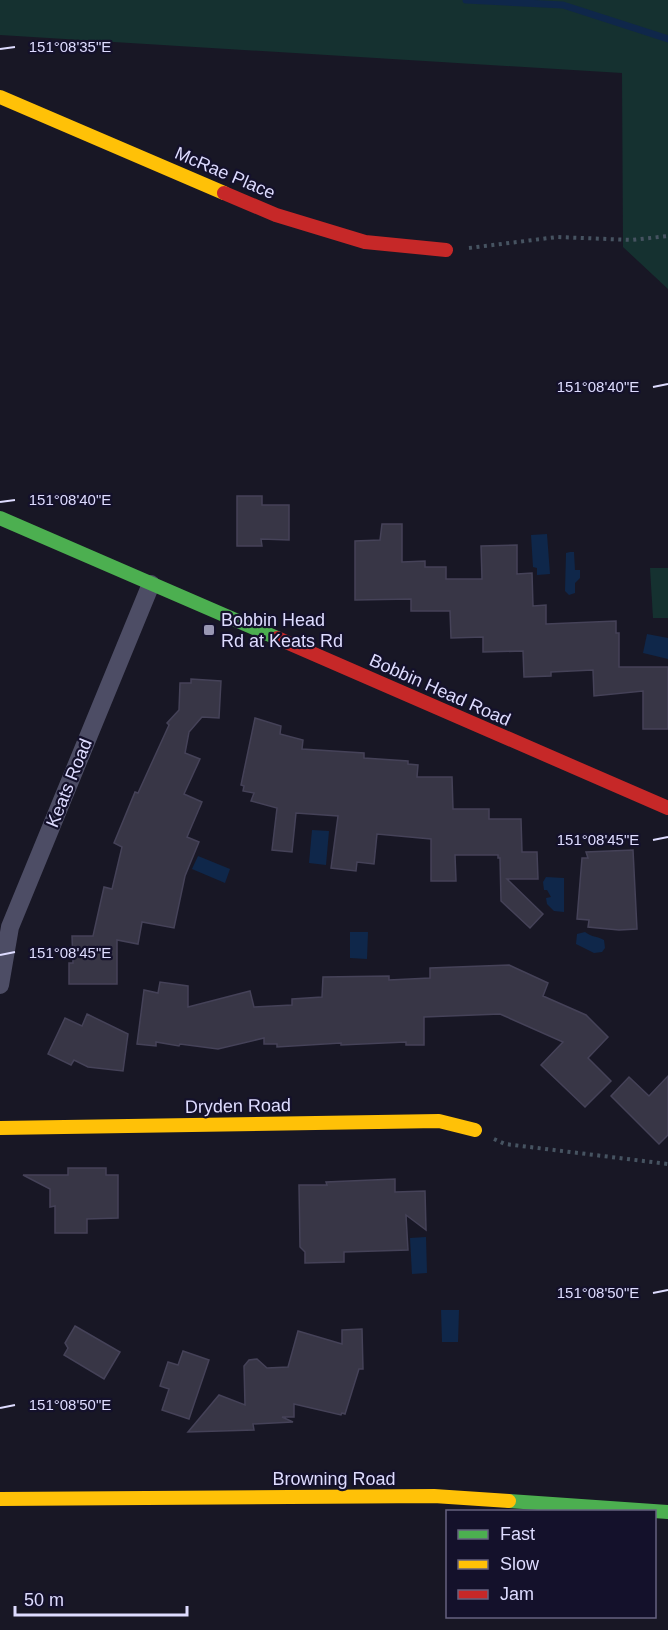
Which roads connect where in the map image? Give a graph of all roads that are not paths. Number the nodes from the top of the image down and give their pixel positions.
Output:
1 (0, 97) edge
2 (446, 250) road end
3 (0, 518) edge
4 (151, 584) junction
5 (668, 808) edge
6 (0, 985) edge
7 (0, 1128) edge
8 (475, 1130) road end
9 (0, 1498) edge
10 (639, 1510) edge

1 - 2 street, McRae Place
3 - 4 street, Bobbin Head Road
4 - 5 street, Bobbin Head Road
4 - 6 street, Keats Road
7 - 8 street, Dryden Road
9 - 10 street, Browning Road

